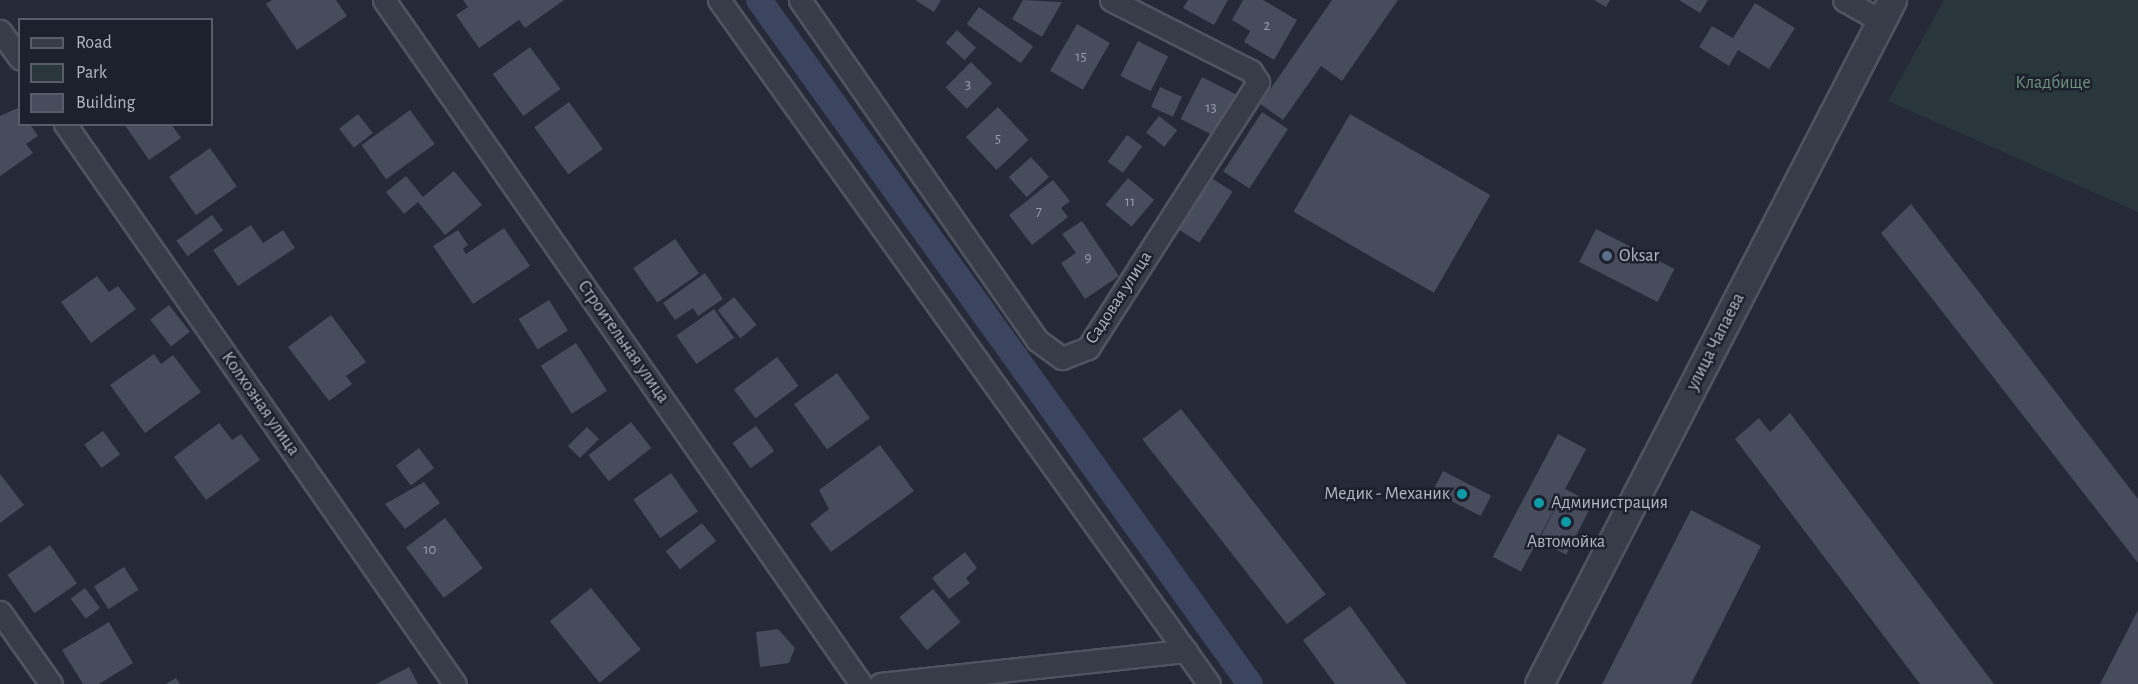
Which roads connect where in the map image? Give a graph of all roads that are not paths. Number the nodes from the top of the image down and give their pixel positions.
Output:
1 (384, 0) edge
2 (719, 0) edge
3 (800, 0) edge
4 (1111, 0) edge
5 (1844, 0) edge
6 (1887, 10) edge
7 (0, 31) edge
8 (18, 56) edge
9 (66, 126) edge
10 (0, 612) edge
11 (1186, 651) junction
12 (51, 684) edge
13 (455, 684) edge
14 (861, 684) edge
15 (880, 684) edge
16 (1209, 684) edge
17 (1539, 684) edge

1 - 14 street, Строительная улица
2 - 11 street
3 - 4 street, Садовая улица
5 - 6 street
6 - 17 street, улица Чапаева
7 - 8 street
9 - 13 street, Колхозная улица
10 - 12 street
11 - 15 street
11 - 16 street

